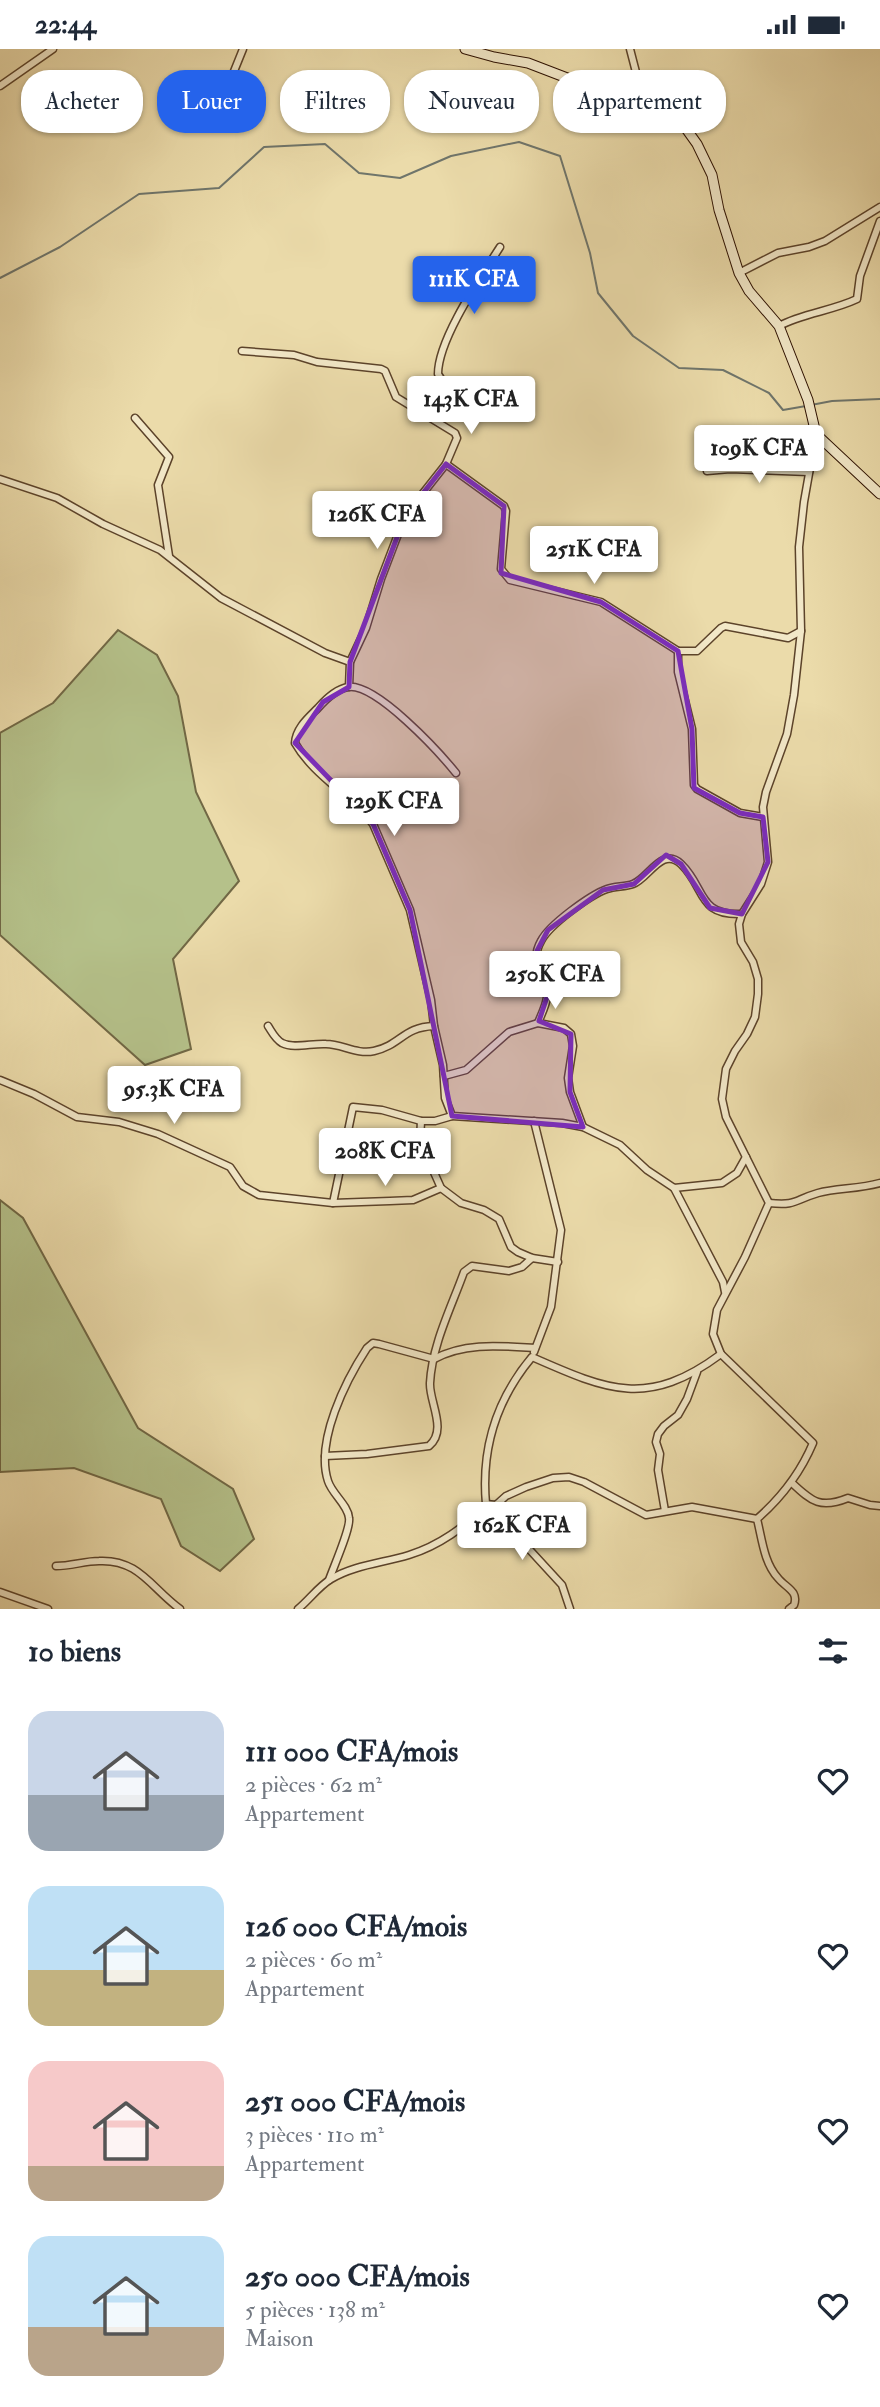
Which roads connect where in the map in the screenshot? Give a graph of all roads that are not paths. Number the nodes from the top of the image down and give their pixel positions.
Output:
1 (53, 49) edge
2 (243, 49) edge
3 (465, 49) edge
4 (630, 49) edge
5 (235, 70) edge
6 (635, 70) edge
7 (553, 71) edge
8 (0, 86) edge
9 (688, 133) edge
10 (880, 207) edge
11 (880, 221) edge
12 (500, 247) dead end
13 (739, 272) junction
14 (779, 326) junction
15 (242, 351) dead end
16 (135, 418) dead end
17 (438, 422) junction
18 (816, 434) junction
19 (446, 464) junction
20 (707, 471) dead end
21 (809, 472) junction
22 (0, 479) edge
23 (880, 493) edge
24 (169, 556) junction
25 (801, 631) junction
26 (678, 651) junction
27 (350, 662) junction
28 (349, 687) junction
29 (456, 773) dead end
30 (763, 817) junction
31 (742, 914) junction
32 (538, 1023) junction
33 (268, 1026) dead end
34 (434, 1026) junction
35 (444, 1076) junction
36 (0, 1080) edge
37 (452, 1116) junction
38 (421, 1121) junction
39 (534, 1121) junction
40 (583, 1127) junction
41 (746, 1157) junction
42 (880, 1183) edge
43 (441, 1188) junction
44 (674, 1188) junction
45 (333, 1203) junction
46 (769, 1203) junction
47 (532, 1258) junction
48 (558, 1262) junction
49 (725, 1292) junction
50 (535, 1348) junction
51 (721, 1354) junction
52 (532, 1357) junction
53 (434, 1359) junction
54 (697, 1372) junction
55 (325, 1455) junction
56 (792, 1483) junction
57 (486, 1504) junction
58 (496, 1505) junction
59 (880, 1506) edge
60 (665, 1511) junction
61 (757, 1519) junction
62 (56, 1566) dead end
63 (329, 1580) junction
64 (0, 1592) edge
65 (48, 1609) edge
66 (180, 1609) edge
67 (298, 1609) edge
68 (570, 1609) edge
69 (789, 1609) edge

1 - 8 street
2 - 5 street
3 - 7 street
4 - 6 street
9 - 13 street
10 - 13 street
11 - 14 street
12 - 17 street
13 - 14 street
14 - 18 street
15 - 17 street
16 - 24 street
17 - 19 street
18 - 21 street
18 - 23 street
19 - 26 street
19 - 27 street
20 - 21 street
21 - 25 street
22 - 24 street
24 - 27 street
25 - 26 street
25 - 30 street
26 - 30 street
27 - 28 street
28 - 29 street
28 - 34 street
30 - 31 street
31 - 32 street
31 - 41 street
32 - 35 street
32 - 40 street
33 - 34 street
34 - 35 street
35 - 37 street
36 - 45 street
37 - 38 street
37 - 39 street
38 - 43 street
38 - 45 street
39 - 40 street
39 - 48 street
40 - 44 street
41 - 44 street
41 - 46 street
42 - 46 street
43 - 45 street
43 - 47 street
44 - 49 street
46 - 49 street
47 - 48 street
47 - 53 street
48 - 50 street
49 - 51 street
50 - 52 street
50 - 53 street
51 - 54 street
51 - 56 street
52 - 54 street
52 - 57 street
53 - 55 street
53 - 55 street
54 - 60 street
55 - 63 street
56 - 59 street
56 - 61 street
57 - 58 street
57 - 63 street
58 - 60 street
58 - 68 street
60 - 61 street
61 - 69 street
62 - 66 street
63 - 67 street
64 - 65 street

